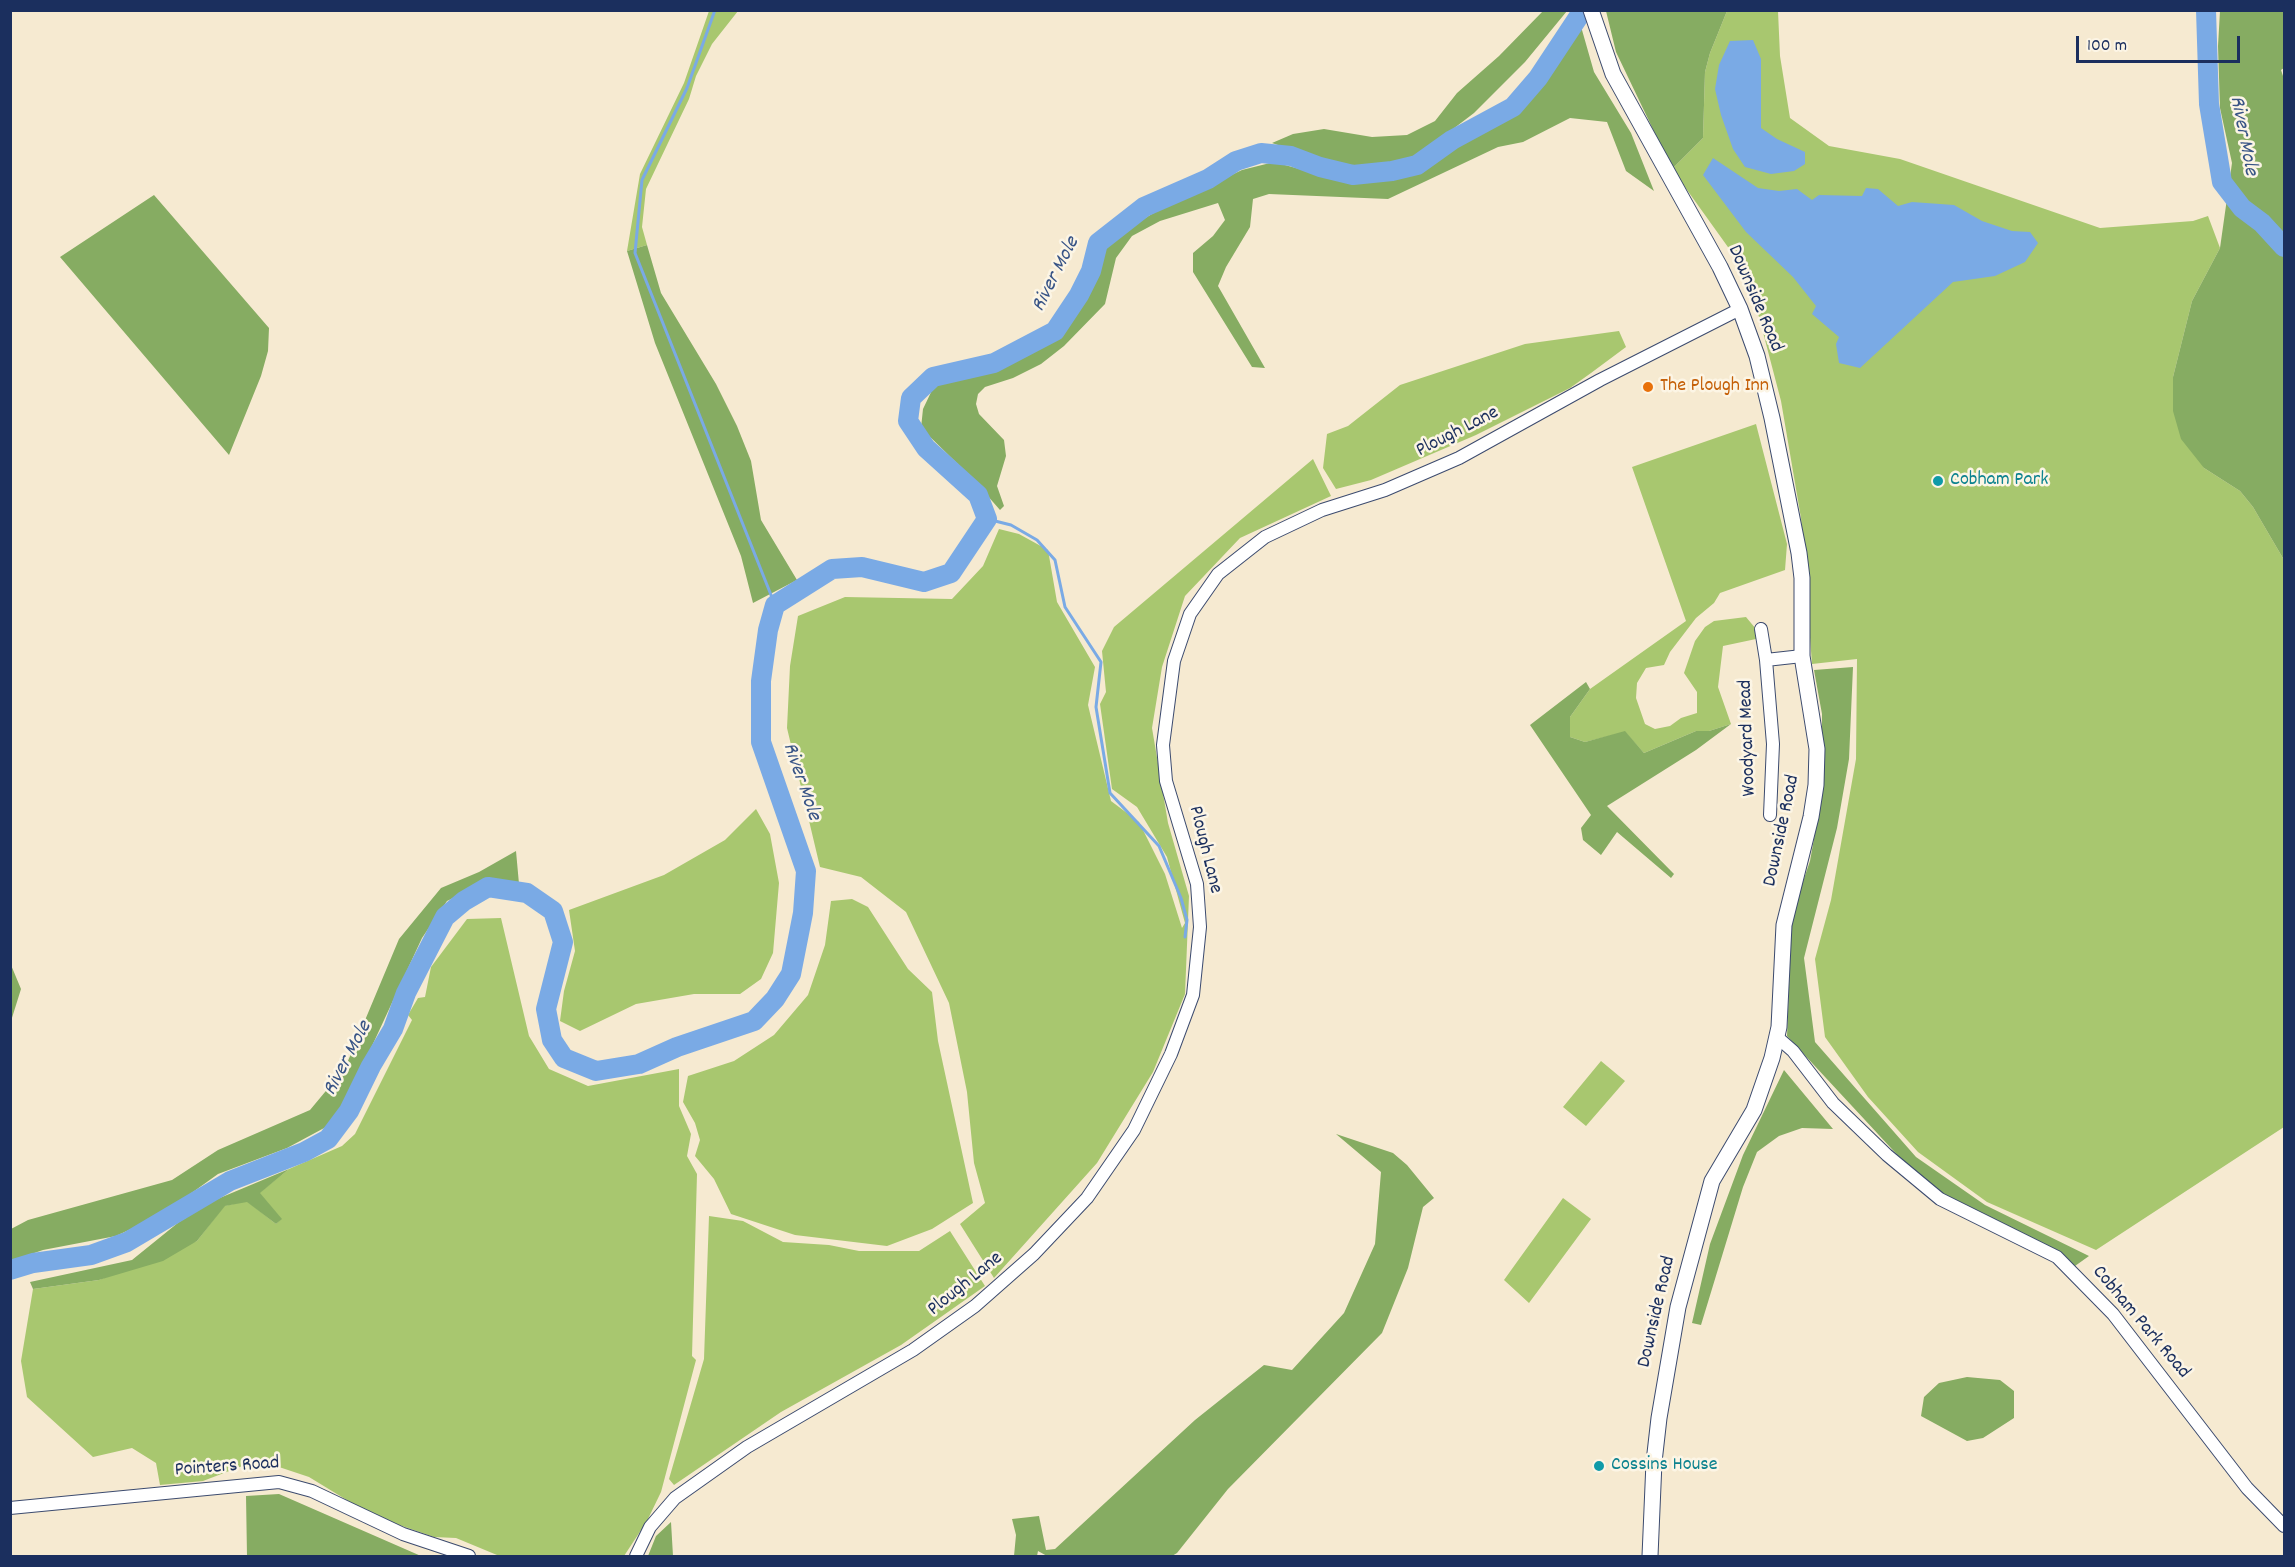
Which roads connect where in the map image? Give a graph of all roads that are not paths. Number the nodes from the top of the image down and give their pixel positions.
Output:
1 (1591, 10) edge
2 (1740, 309) junction
3 (1761, 629) dead end
4 (1802, 656) junction
5 (1766, 660) junction
6 (1770, 815) dead end
7 (1777, 1037) junction
8 (10, 1508) edge
9 (2284, 1526) edge
10 (469, 1557) edge
11 (636, 1557) edge
12 (1650, 1557) edge

1 - 2 street, Downside Road
2 - 4 street, Downside Road
2 - 11 street, Plough Lane
3 - 5 street, Woodyard Mead
4 - 5 street, Woodyard Mead
4 - 7 street, Downside Road
5 - 6 street, Woodyard Mead
7 - 9 street, Cobham Park Road
7 - 12 street, Downside Road
8 - 10 street, Pointers Road

